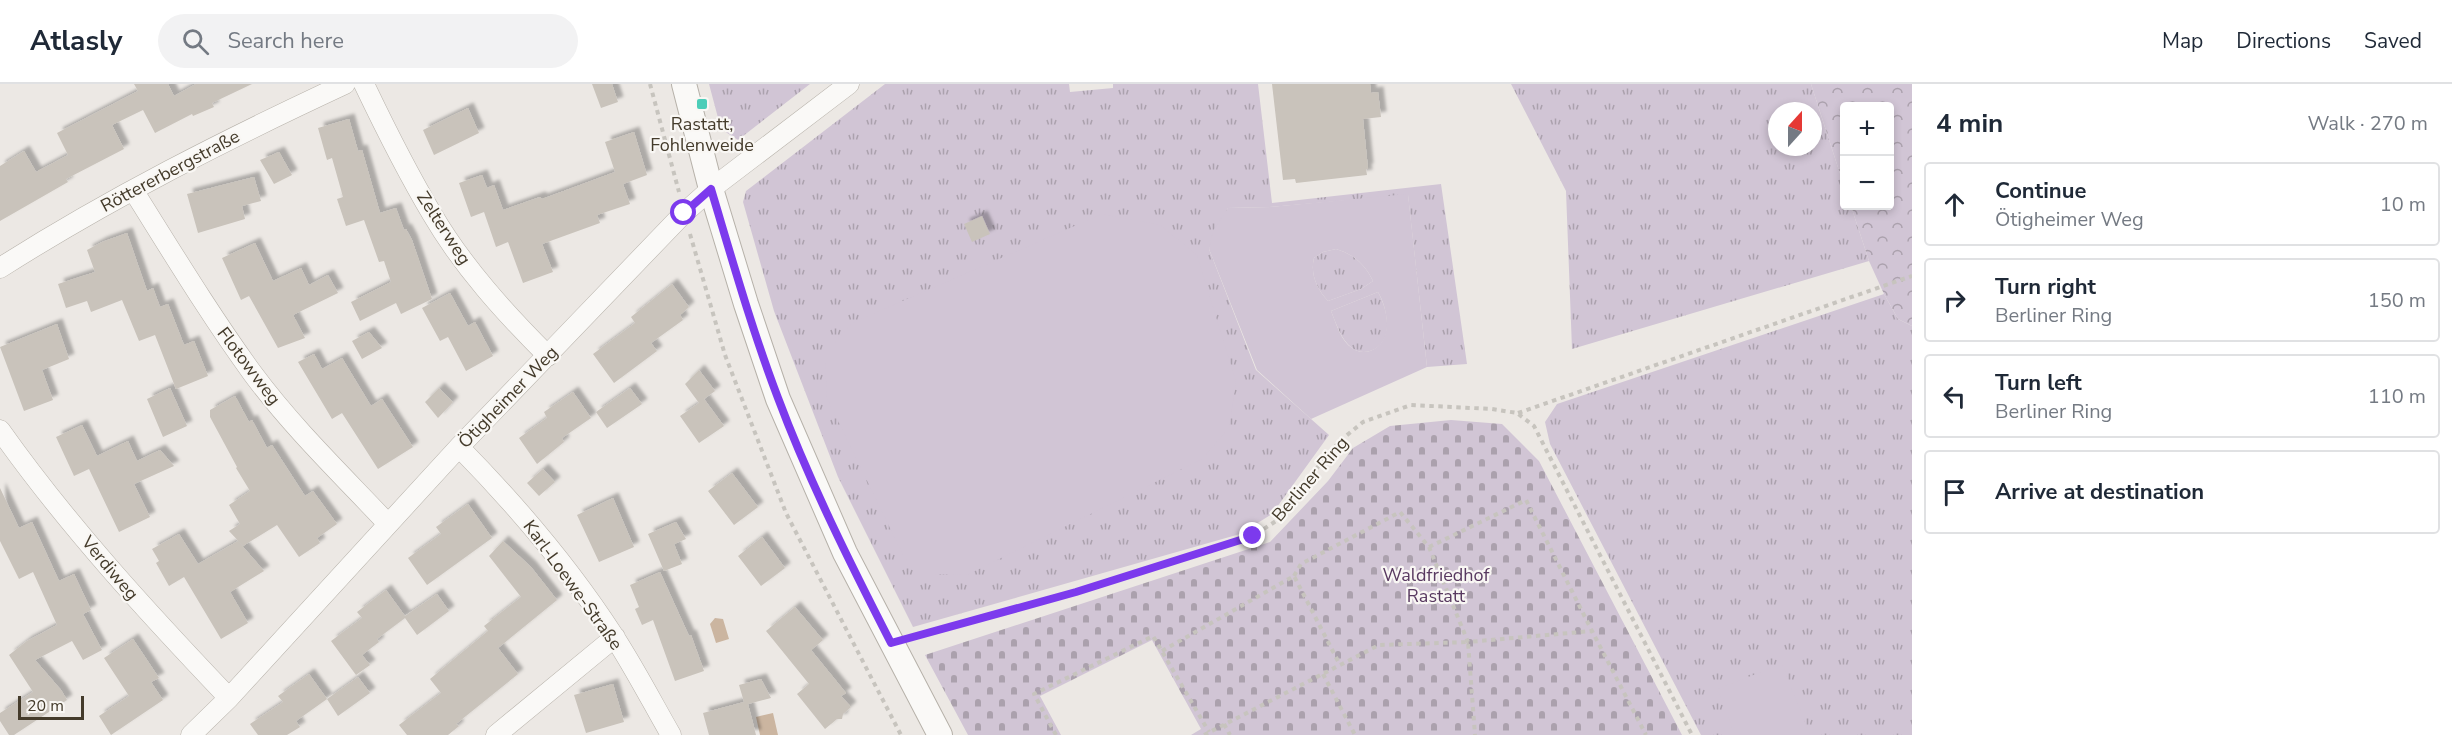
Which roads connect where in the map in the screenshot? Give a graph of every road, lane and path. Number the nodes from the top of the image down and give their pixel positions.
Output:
1 (345, 84) edge
2 (364, 84) edge
3 (684, 84) edge
4 (849, 84) edge
5 (711, 189) junction
6 (133, 190) junction
7 (0, 268) edge
8 (1912, 276) edge
9 (548, 356) junction
10 (1517, 413) junction
11 (0, 430) edge
12 (459, 447) junction
13 (388, 524) junction
14 (1429, 548) junction
15 (1294, 576) junction
16 (1592, 631) junction
17 (615, 637) junction
18 (1468, 642) junction
19 (891, 643) junction
20 (1162, 651) junction
21 (1340, 665) junction
22 (1323, 674) junction
23 (229, 698) junction
24 (1224, 724) junction
25 (1209, 732) junction
26 (191, 735) edge
27 (496, 735) edge
28 (670, 735) edge
29 (940, 735) edge
30 (1056, 735) edge
31 (1203, 735) edge
32 (1230, 735) edge
33 (1355, 735) edge
34 (1475, 735) edge
35 (1646, 735) edge
36 (1692, 735) edge

1 - 6 street, Röttererbergstraße
2 - 9 street, Zelterweg
3 - 5 street
4 - 5 street, Ötigheimer Weg
5 - 9 street, Ötigheimer Weg
5 - 19 street
6 - 7 street, Röttererbergstraße
6 - 13 street, Flotowweg
8 - 10 path
9 - 12 street, Ötigheimer Weg
10 - 19 path, Berliner Ring
10 - 36 path
11 - 23 street, Verdiweg
12 - 13 street, Ötigheimer Weg
12 - 17 street, Karl-Loewe-Straße
13 - 23 street, Ötigheimer Weg
14 - 15 path
14 - 16 path
14 - 18 path
15 - 20 path
15 - 21 path
16 - 18 path
16 - 35 path
17 - 27 street
17 - 28 street, Karl-Loewe-Straße
18 - 21 path
18 - 34 path
19 - 29 street
20 - 25 path
20 - 30 path
21 - 22 path
22 - 24 path
22 - 33 path
23 - 26 street, Ötigheimer Weg
24 - 25 path
24 - 32 path
25 - 31 path

